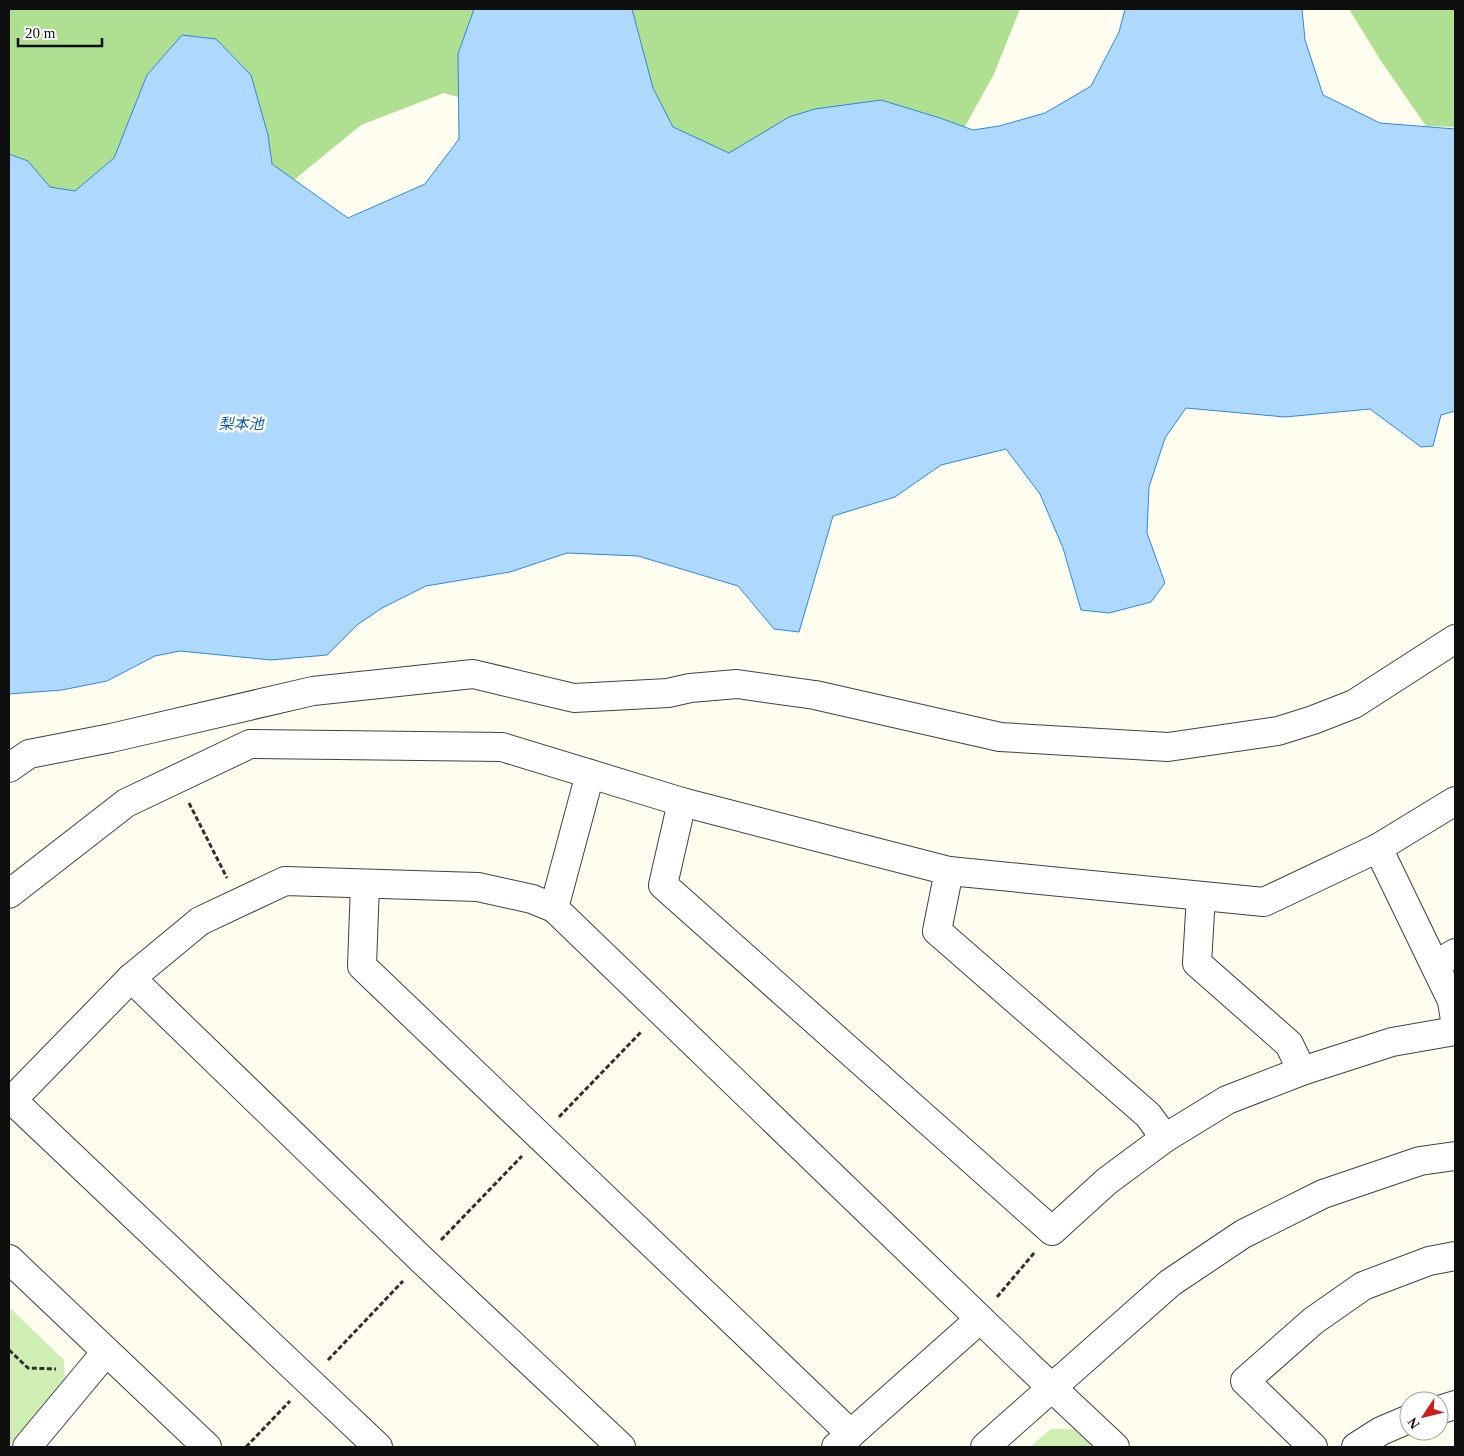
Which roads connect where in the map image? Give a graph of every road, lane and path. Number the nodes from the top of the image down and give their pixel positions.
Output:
1 (1455, 639) edge
2 (9, 768) edge
3 (590, 774) junction
4 (177, 779) junction
5 (1455, 800) edge
6 (682, 802) junction
7 (1378, 848) junction
8 (949, 871) junction
9 (365, 884) junction
10 (9, 894) edge
11 (1201, 896) junction
12 (240, 903) junction
13 (554, 908) junction
14 (1445, 959) edge
15 (131, 978) junction
16 (660, 1011) junction
17 (1455, 1020) edge
18 (1455, 1030) edge
19 (1302, 1071) junction
20 (10, 1099) edge
21 (540, 1137) junction
22 (1165, 1138) junction
23 (1455, 1156) edge
24 (1052, 1231) junction
25 (1455, 1256) edge
26 (9, 1259) edge
27 (422, 1260) junction
28 (997, 1298) dead end
29 (980, 1319) junction
30 (9, 1350) edge
31 (106, 1352) junction
32 (58, 1369) dead end
33 (308, 1382) junction
34 (1052, 1389) junction
35 (1399, 1423) edge
36 (843, 1440) edge
37 (30, 1446) edge
38 (207, 1447) edge
39 (246, 1447) edge
40 (378, 1447) edge
41 (621, 1447) edge
42 (986, 1447) edge
43 (1115, 1447) edge
44 (1313, 1447) edge
45 (1356, 1447) edge

1 - 2 street
3 - 4 street
3 - 6 street
3 - 13 street
4 - 10 street
4 - 12 path
5 - 7 street
6 - 8 street
6 - 24 street
7 - 11 street
7 - 14 street
8 - 11 street
8 - 22 street
9 - 12 street
9 - 13 street
9 - 21 street
11 - 19 street
12 - 15 street
13 - 16 street
14 - 17 street
15 - 20 street
15 - 27 street
16 - 21 path
16 - 29 street
18 - 19 street
19 - 22 street
20 - 33 street
21 - 27 path
21 - 36 street
22 - 24 street
23 - 34 street
24 - 28 path
25 - 44 street
26 - 31 street
27 - 33 path
27 - 41 street
29 - 34 street
29 - 36 street
30 - 32 path
31 - 37 street
31 - 38 street
33 - 39 path
33 - 40 street
34 - 42 street
34 - 43 street
35 - 45 street

